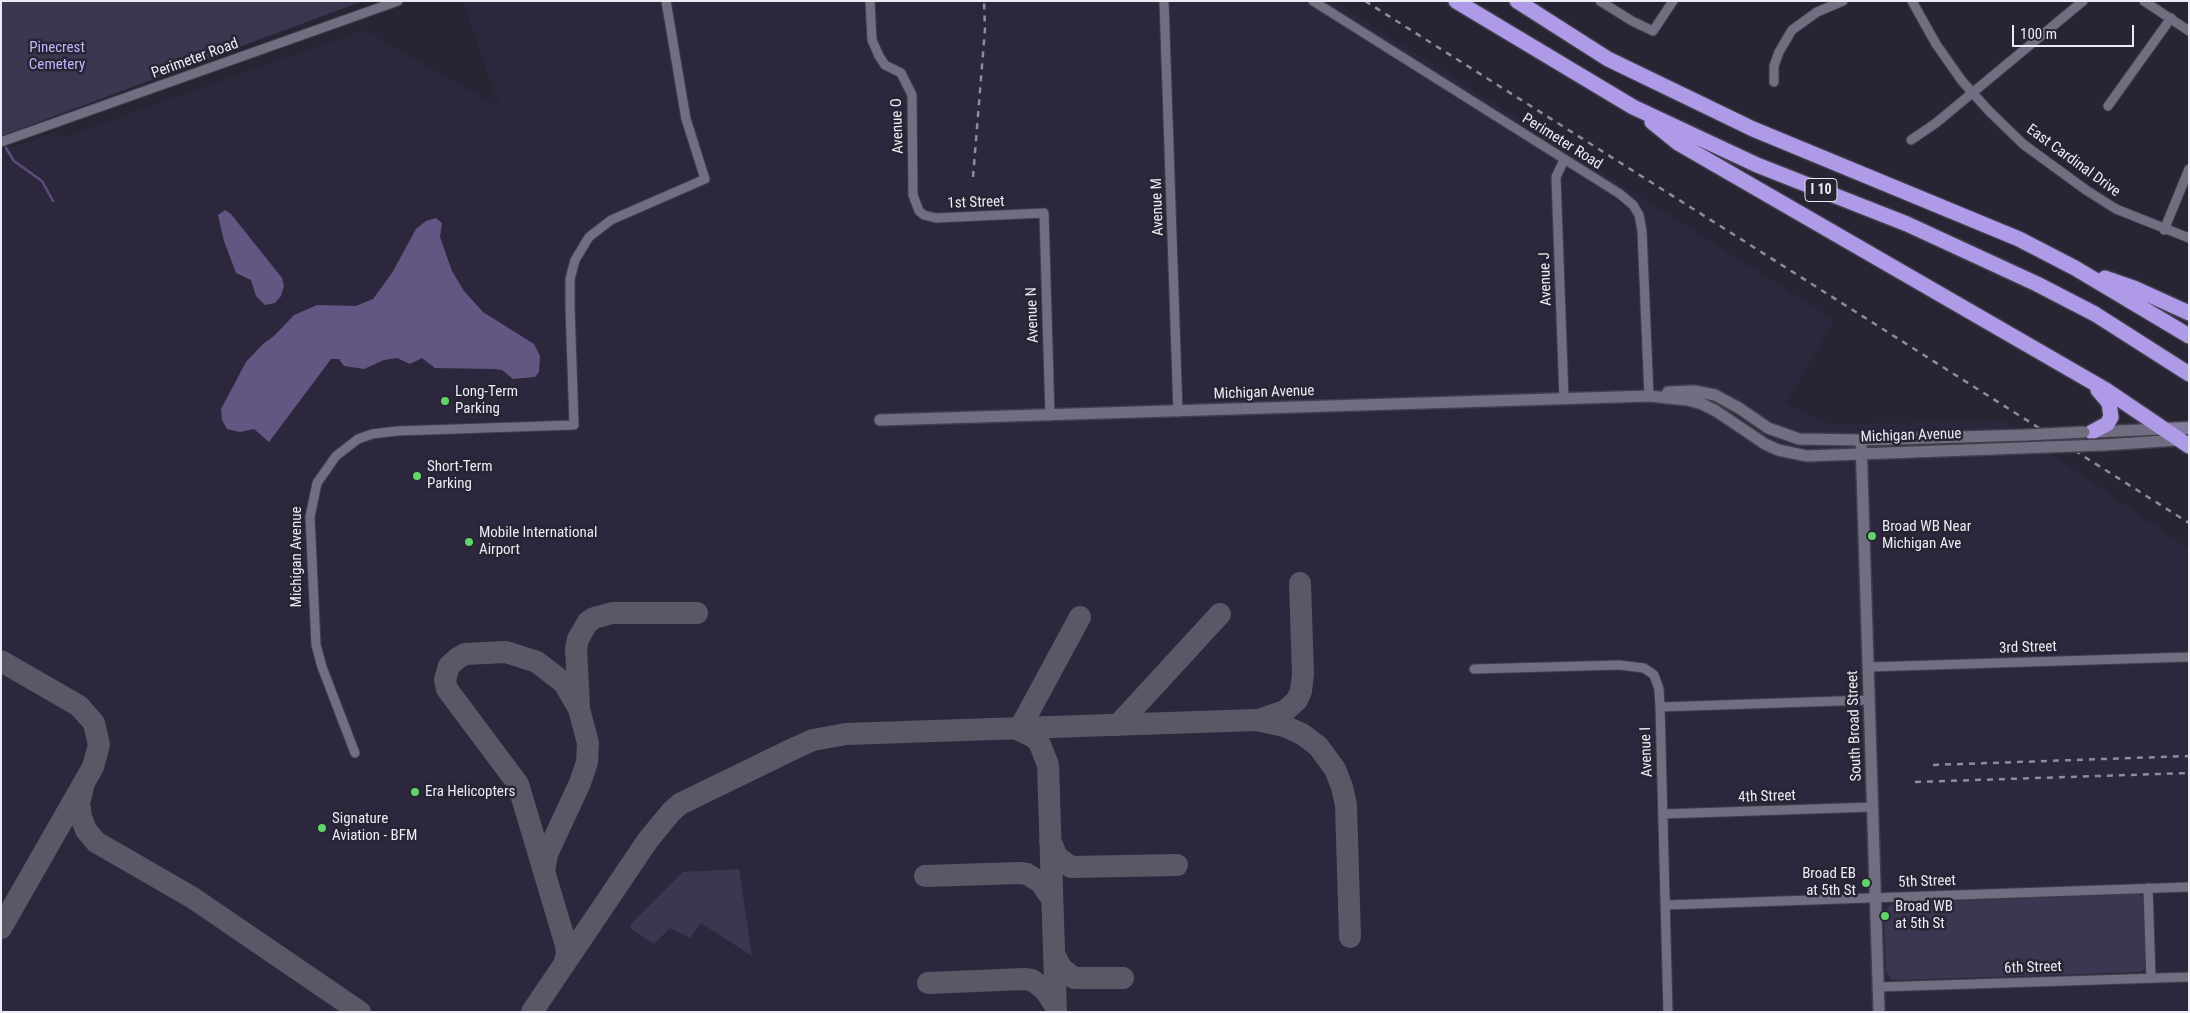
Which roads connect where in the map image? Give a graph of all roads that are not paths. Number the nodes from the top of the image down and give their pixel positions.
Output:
1 (398, 1) edge
2 (666, 1) edge
3 (870, 1) edge
4 (1164, 1) edge
5 (1313, 1) edge
6 (1456, 1) edge
7 (1516, 1) edge
8 (1600, 1) edge
9 (1673, 1) edge
10 (1843, 1) edge
11 (1912, 1) edge
12 (2083, 1) edge
13 (2144, 1) edge
14 (2171, 18) junction
15 (2189, 31) edge
16 (1774, 82) dead end
17 (1972, 92) junction
18 (2108, 106) dead end
19 (1633, 107) junction
20 (1911, 140) dead end
21 (1, 142) edge
22 (1564, 160) junction
23 (2189, 169) edge
24 (915, 205) joint
25 (1044, 213) joint
26 (2164, 230) junction
27 (2189, 238) edge
28 (2075, 268) junction
29 (2189, 314) edge
30 (2001, 329) junction
31 (2189, 336) edge
32 (2189, 374) edge
33 (1649, 396) junction
34 (1564, 399) junction
35 (1178, 412) junction
36 (1050, 416) junction
37 (880, 420) dead end
38 (2189, 428) edge
39 (2162, 429) junction
40 (2088, 432) junction
41 (1861, 440) junction
42 (2186, 442) edge
43 (1862, 455) junction
44 (2189, 657) edge
45 (1868, 668) junction
46 (1474, 669) dead end
47 (1869, 700) junction
48 (1660, 707) junction
49 (356, 753) dead end
50 (1873, 807) junction
51 (1663, 814) junction
52 (2189, 887) edge
53 (2148, 888) junction
54 (1875, 898) junction
55 (1666, 905) junction
56 (2189, 977) edge
57 (2151, 978) junction
58 (1879, 987) junction
59 (1668, 1012) edge
60 (1879, 1012) edge

1 - 21 street, Perimeter Road
2 - 49 street, Michigan Avenue
3 - 24 street, Avenue O
4 - 35 street, Avenue M
5 - 22 street, Perimeter Road
6 - 19 highway, I 10
7 - 28 highway, I 10
8 - 9 street
10 - 16 street
11 - 17 street, East Cardinal Drive
12 - 17 street
13 - 14 street
14 - 15 street
14 - 18 street
17 - 20 street
17 - 26 street, East Cardinal Drive
19 - 30 highway
19 - 32 highway, I 10
22 - 33 street, Perimeter Road
22 - 34 street, Avenue J
23 - 26 street
24 - 25 street, 1st Street
25 - 36 street, Avenue N
26 - 27 street, East Cardinal Drive
28 - 29 highway
28 - 31 highway, I 10
30 - 39 highway
30 - 40 highway
33 - 34 street, Michigan Avenue
33 - 41 street, Michigan Avenue
33 - 43 street, Michigan Avenue
34 - 35 street, Michigan Avenue
35 - 36 street, Michigan Avenue
36 - 37 street, Michigan Avenue
38 - 39 main road, Michigan Avenue
39 - 40 street, Michigan Avenue
39 - 42 highway
40 - 41 street, Michigan Avenue, bridge
41 - 43 street, South Broad Street
42 - 43 street, Michigan Avenue, bridge
43 - 45 street, South Broad Street
44 - 45 street, 3rd Street
45 - 47 street, South Broad Street
46 - 48 street, Avenue I
47 - 48 street
47 - 50 street, South Broad Street
48 - 51 street, Avenue I
50 - 51 street, 4th Street
50 - 54 street, South Broad Street
51 - 55 street, Avenue I
52 - 53 street, 5th Street
53 - 54 street, 5th Street
53 - 57 street
54 - 55 street, 5th Street
54 - 58 street, South Broad Street
55 - 59 street, Avenue I
56 - 57 street, 6th Street
57 - 58 street, 6th Street
58 - 60 street, South Broad Street

